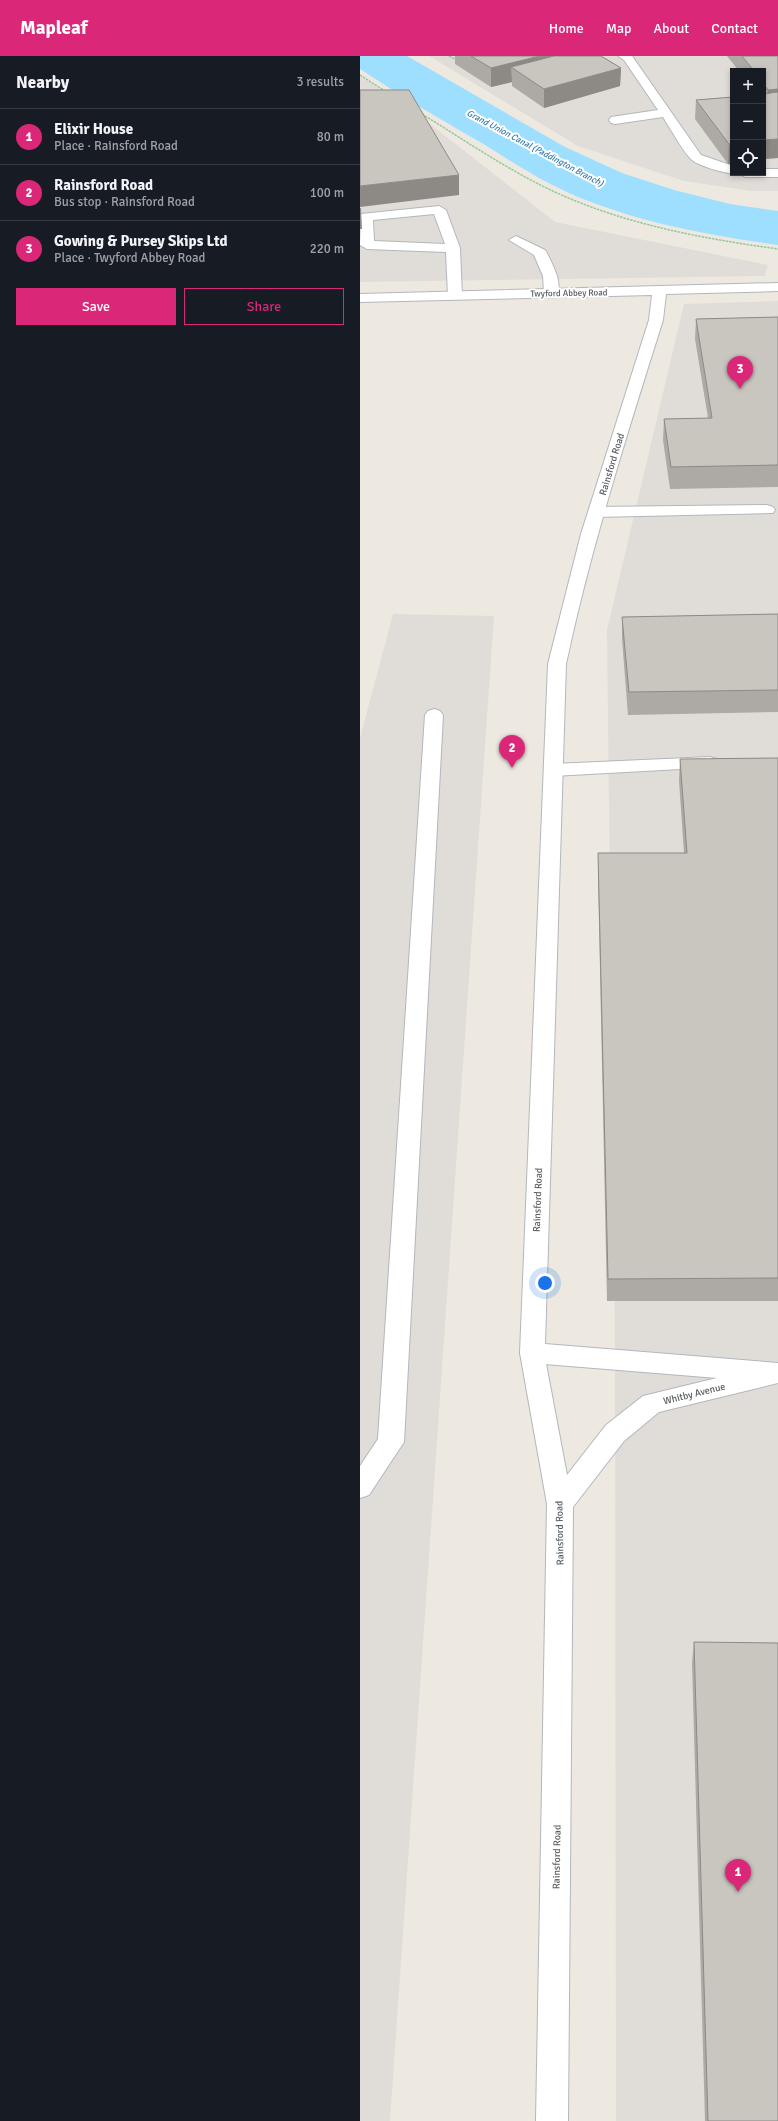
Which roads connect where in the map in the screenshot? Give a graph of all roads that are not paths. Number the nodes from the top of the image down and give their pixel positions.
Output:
1 (624, 56) edge
2 (665, 113) junction
3 (615, 120) dead end
4 (730, 170) edge
5 (766, 173) edge
6 (778, 173) edge
7 (516, 240) dead end
8 (454, 248) junction
9 (778, 288) edge
10 (659, 291) junction
11 (551, 293) junction
12 (455, 296) junction
13 (360, 298) edge
14 (767, 510) dead end
15 (596, 512) junction
16 (434, 715) dead end
17 (726, 762) edge
18 (553, 770) junction
19 (532, 1353) junction
20 (777, 1373) edge
21 (360, 1486) edge
22 (560, 1504) junction
23 (552, 2121) edge

1 - 2 street
2 - 3 street
2 - 4 street
5 - 6 street
7 - 11 street
8 - 8 street
8 - 12 street
9 - 10 street, Twyford Abbey Road
10 - 11 street, Twyford Abbey Road
10 - 15 street, Rainsford Road
11 - 12 street, Twyford Abbey Road
12 - 13 street, Twyford Abbey Road
14 - 15 street
15 - 18 street, Rainsford Road
16 - 21 street
17 - 18 street
18 - 19 street, Rainsford Road
19 - 20 street, Whitby Avenue
19 - 22 street, Rainsford Road
20 - 22 street, Whitby Avenue
22 - 23 street, Rainsford Road

